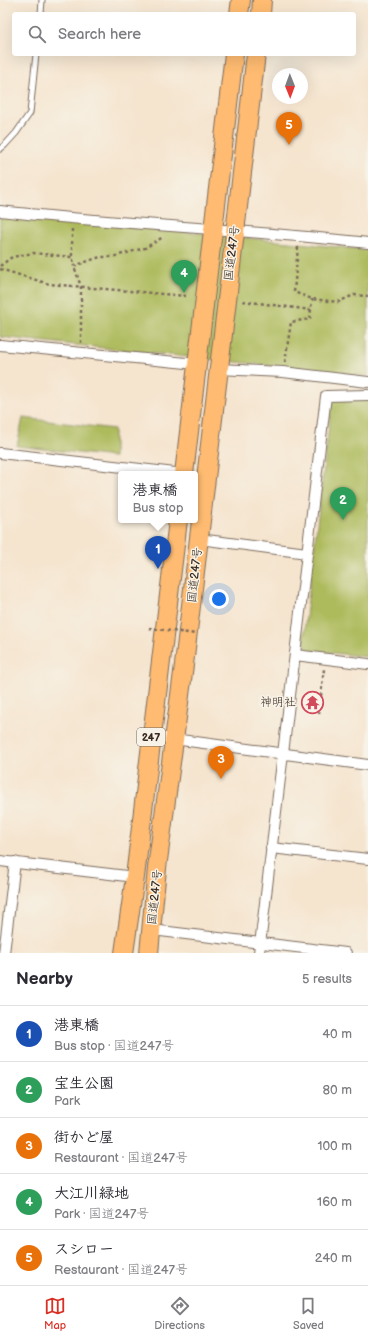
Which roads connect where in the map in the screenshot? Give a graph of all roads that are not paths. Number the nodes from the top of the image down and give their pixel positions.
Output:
1 (42, 0) edge
2 (241, 0) edge
3 (262, 0) edge
4 (41, 12) edge
5 (239, 12) edge
6 (261, 12) edge
7 (36, 56) edge
8 (234, 56) edge
9 (256, 56) edge
10 (0, 149) edge
11 (0, 211) edge
12 (213, 230) junction
13 (235, 231) junction
14 (368, 243) edge
15 (0, 345) edge
16 (197, 364) junction
17 (218, 369) junction
18 (368, 382) edge
19 (368, 395) edge
20 (0, 452) edge
21 (159, 471) edge
22 (184, 471) edge
23 (178, 523) edge
24 (199, 539) junction
25 (307, 553) junction
26 (295, 655) junction
27 (368, 664) edge
28 (151, 736) junction
29 (175, 739) junction
30 (283, 755) junction
31 (368, 765) edge
32 (271, 848) junction
33 (368, 859) edge
34 (0, 861) edge
35 (15, 862) junction
36 (135, 878) junction
37 (152, 930) junction
38 (260, 942) junction
39 (4, 953) edge
40 (124, 953) edge
41 (149, 953) edge
42 (259, 953) edge
43 (346, 953) edge

1 - 4 lane
2 - 5 highway
3 - 6 highway
7 - 10 lane
8 - 12 highway, 国道247号
9 - 13 highway, 国道247号 / 247
11 - 12 street
12 - 13 street
12 - 16 highway, 国道247号
13 - 14 street
13 - 17 highway, 国道247号 / 247
15 - 16 street
16 - 22 highway, 国道247号
17 - 18 street
17 - 24 highway, 国道247号 / 247
19 - 25 street
20 - 21 street
23 - 28 highway, 国道247号 / 247
24 - 25 street
24 - 29 highway, 国道247号 / 247
25 - 26 street
26 - 27 street
26 - 30 street
28 - 29 street
28 - 36 highway, 国道247号 / 247
29 - 30 street
29 - 37 highway, 国道247号 / 247
30 - 31 street
30 - 32 street
32 - 33 street
32 - 38 street
34 - 35 street
35 - 36 street
35 - 39 street
36 - 40 highway, 国道247号 / 247
37 - 38 street
37 - 41 highway, 国道247号 / 247
38 - 42 street
38 - 43 street

